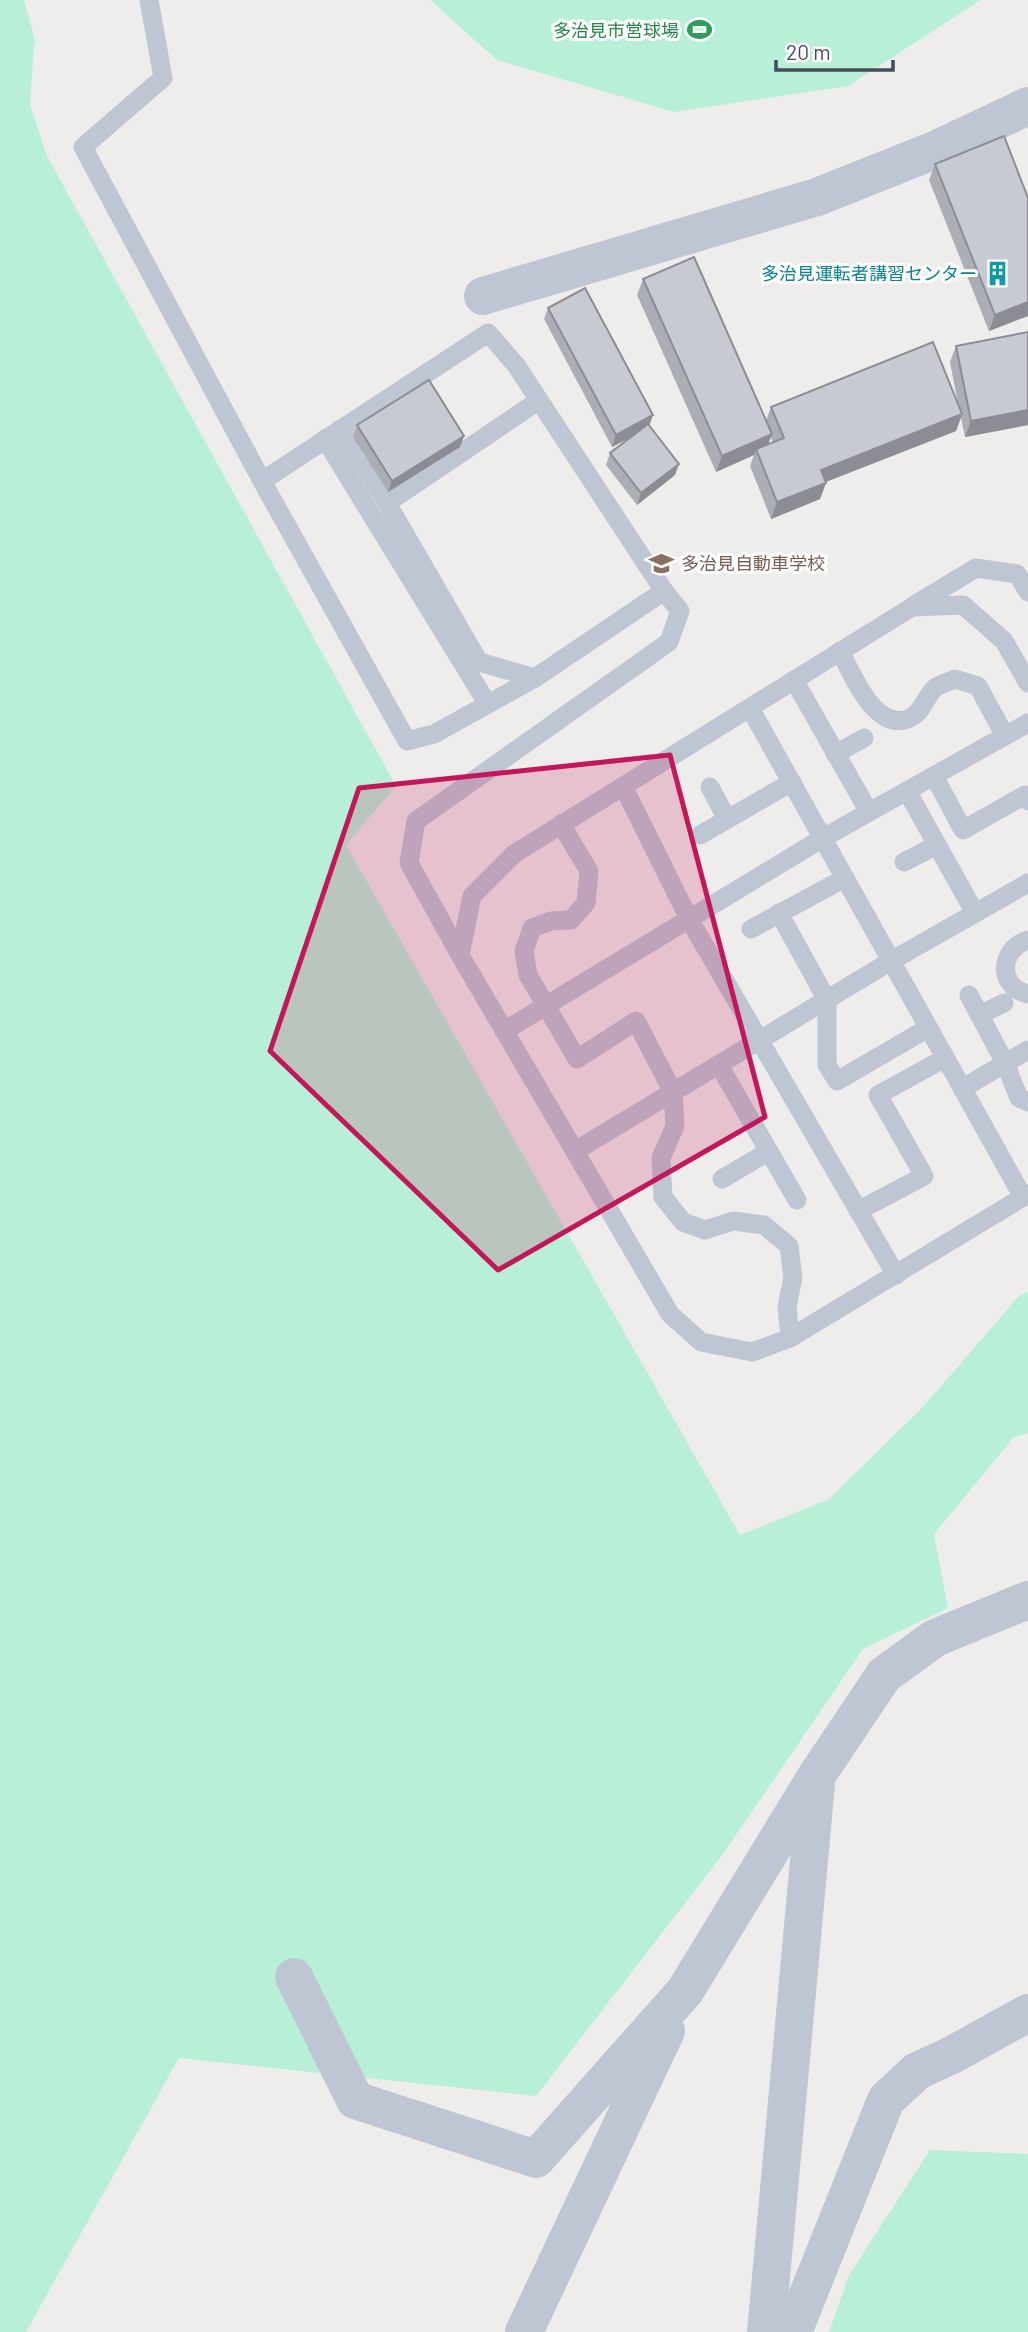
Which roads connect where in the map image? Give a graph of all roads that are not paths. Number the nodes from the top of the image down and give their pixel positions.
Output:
1 (149, 0) edge
2 (1028, 106) edge
3 (483, 296) dead end
4 (538, 401) junction
5 (332, 434) junction
6 (262, 481) junction
7 (387, 503) junction
8 (664, 592) junction
9 (1028, 592) edge
10 (912, 607) junction
11 (840, 652) junction
12 (535, 677) junction
13 (794, 680) junction
14 (1028, 683) edge
15 (487, 703) junction
16 (750, 708) junction
17 (1028, 723) edge
18 (1005, 736) junction
19 (864, 738) dead end
20 (835, 754) junction
21 (934, 776) junction
22 (792, 782) junction
23 (624, 786) junction
24 (710, 787) dead end
25 (907, 791) junction
26 (1028, 801) edge
27 (869, 812) junction
28 (727, 819) junction
29 (561, 824) junction
30 (700, 835) dead end
31 (823, 838) junction
32 (937, 845) junction
33 (904, 862) dead end
34 (845, 878) junction
35 (1028, 883) edge
36 (975, 913) junction
37 (779, 914) junction
38 (689, 919) junction
39 (751, 929) dead end
40 (1028, 940) edge
41 (460, 954) junction
42 (891, 961) junction
43 (1028, 994) edge
44 (969, 995) dead end
45 (827, 1000) junction
46 (1004, 1003) dead end
47 (545, 1005) junction
48 (979, 1016) junction
49 (928, 1028) junction
50 (505, 1031) junction
51 (758, 1041) junction
52 (1028, 1050) edge
53 (945, 1058) junction
54 (1005, 1063) junction
55 (719, 1065) junction
56 (962, 1088) junction
57 (673, 1092) junction
58 (1028, 1102) edge
59 (575, 1152) junction
60 (768, 1152) junction
61 (722, 1179) dead end
62 (1025, 1196) edge
63 (797, 1200) dead end
64 (858, 1211) junction
65 (896, 1275) junction
66 (790, 1338) junction
67 (1028, 1600) edge
68 (817, 1775) junction
69 (294, 1978) dead end
70 (685, 1991) junction
71 (1028, 2013) edge
72 (524, 2332) edge
73 (766, 2332) edge
74 (793, 2332) edge

1 - 6 lane
2 - 3 street
4 - 5 lane
4 - 7 lane
4 - 8 lane
5 - 6 lane
5 - 7 lane
5 - 15 lane
6 - 15 lane
7 - 12 lane
8 - 12 lane
8 - 41 lane
9 - 10 lane
10 - 11 lane
10 - 14 lane
11 - 13 lane
11 - 18 lane
12 - 15 lane
13 - 16 lane
13 - 20 lane
16 - 22 lane
16 - 23 lane
17 - 18 lane
18 - 21 lane
19 - 20 lane
20 - 27 lane
21 - 25 lane
21 - 26 lane
22 - 28 lane
22 - 31 lane
23 - 29 lane
23 - 38 lane
24 - 28 lane
25 - 27 lane
25 - 32 lane
27 - 31 lane
28 - 30 lane
29 - 41 lane
29 - 47 lane
31 - 34 lane
31 - 38 lane
32 - 33 lane
32 - 36 lane
34 - 37 lane
34 - 42 lane
35 - 36 lane
36 - 42 lane
37 - 39 lane
37 - 45 lane
38 - 47 lane
38 - 51 lane
40 - 43 lane
41 - 50 lane
42 - 45 lane
42 - 49 lane
44 - 48 lane
45 - 49 lane
45 - 51 lane
46 - 48 lane
47 - 50 lane
47 - 57 lane
48 - 54 lane
49 - 53 lane
50 - 59 lane
51 - 55 lane
51 - 64 lane
52 - 54 lane
53 - 56 lane
53 - 64 lane
54 - 56 lane
54 - 58 lane
55 - 57 lane
55 - 60 lane
56 - 62 lane
57 - 59 lane
57 - 66 lane
59 - 66 lane
60 - 61 lane
60 - 63 lane
62 - 65 lane
64 - 65 lane
65 - 66 lane
67 - 68 street
68 - 70 street
68 - 73 street
69 - 70 street
70 - 72 street
71 - 74 street

